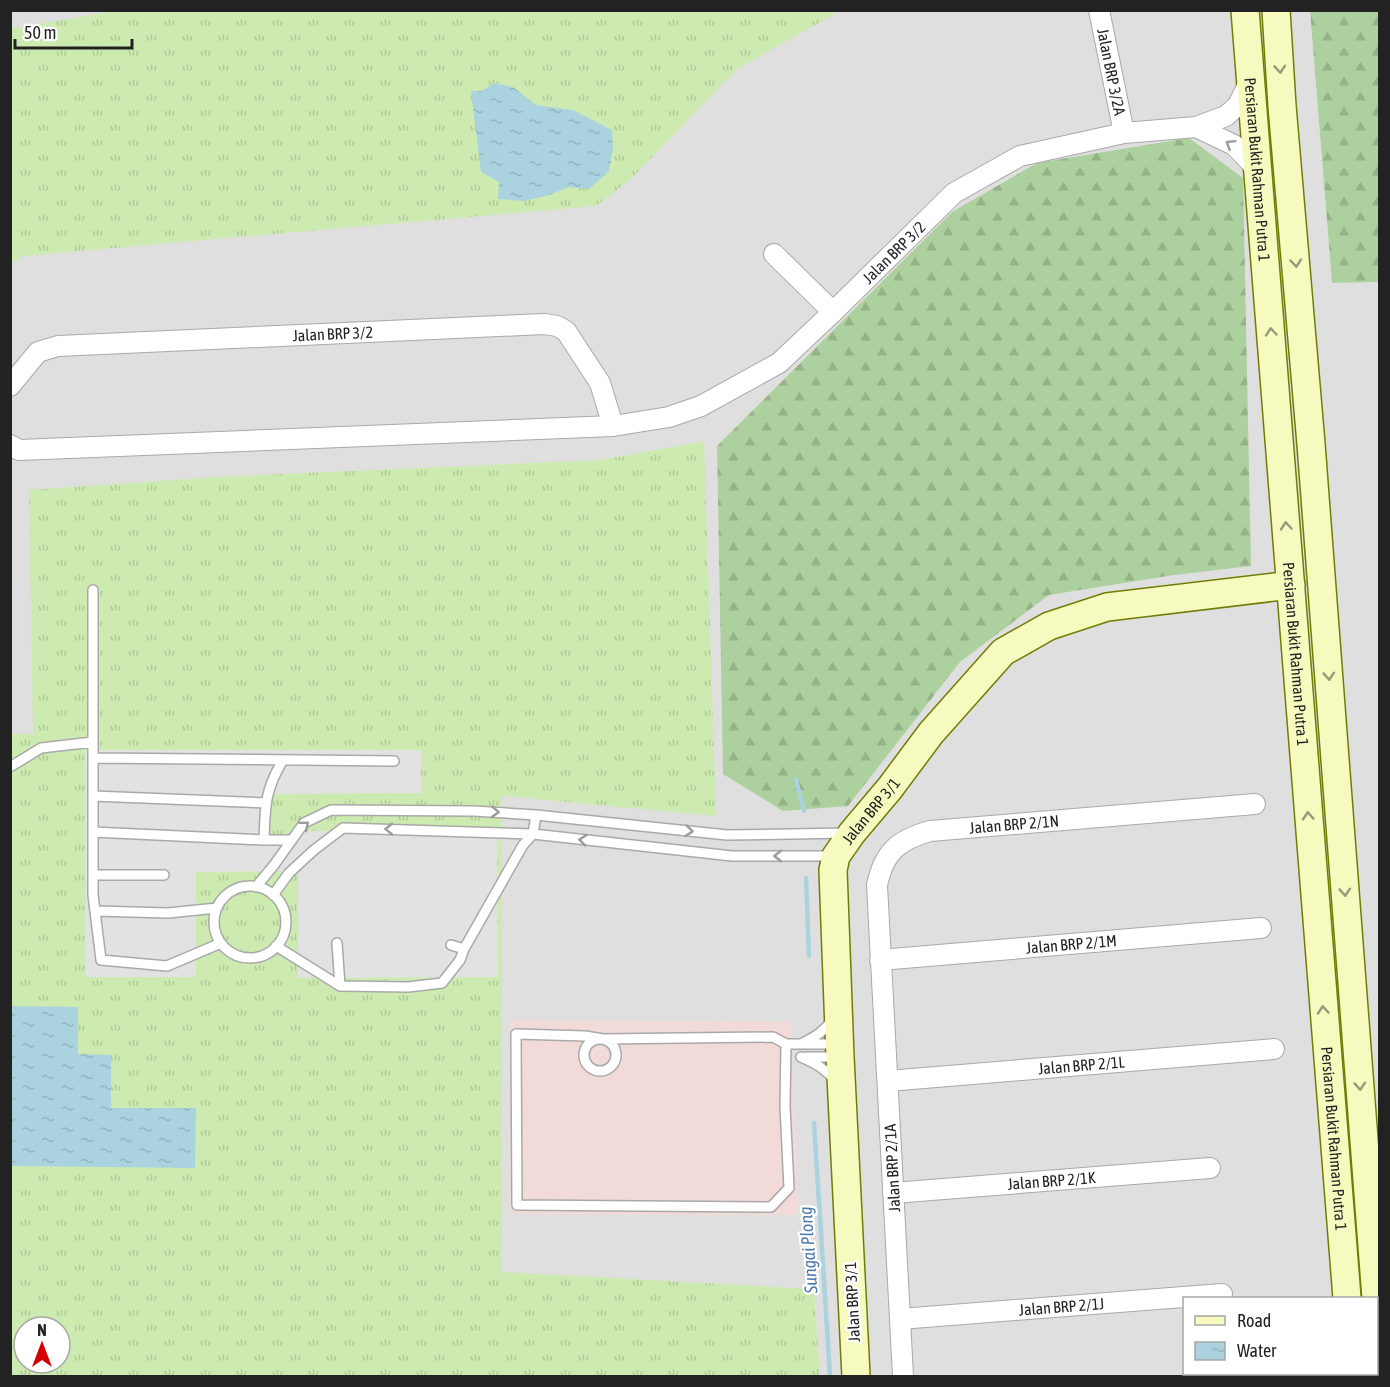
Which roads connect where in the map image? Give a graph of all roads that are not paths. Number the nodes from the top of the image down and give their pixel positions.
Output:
1 (1099, 10) edge
2 (1245, 10) edge
3 (1276, 10) edge
4 (1250, 81) junction
5 (1196, 127) junction
6 (1124, 133) junction
7 (1258, 170) junction
8 (774, 254) dead end
9 (833, 312) junction
10 (10, 386) edge
11 (613, 426) junction
12 (1311, 444) junction
13 (10, 445) edge
14 (1291, 585) junction
15 (93, 590) dead end
16 (1324, 618) junction
17 (93, 742) junction
18 (93, 758) junction
19 (283, 760) junction
20 (394, 761) dead end
21 (10, 767) edge
22 (93, 796) junction
23 (266, 803) junction
24 (1255, 804) dead end
25 (536, 814) junction
26 (93, 832) junction
27 (852, 833) junction
28 (533, 834) junction
29 (264, 840) junction
30 (291, 840) junction
31 (836, 856) junction
32 (93, 875) junction
33 (164, 875) dead end
34 (256, 887) junction
35 (273, 896) junction
36 (217, 908) junction
37 (95, 911) junction
38 (1262, 928) dead end
39 (221, 943) junction
40 (337, 943) dead end
41 (451, 945) dead end
42 (276, 946) junction
43 (464, 949) junction
44 (880, 960) junction
45 (340, 986) junction
46 (838, 1011) junction
47 (786, 1044) junction
48 (801, 1044) junction
49 (1274, 1049) dead end
50 (840, 1051) junction
51 (786, 1057) junction
52 (801, 1057) junction
53 (888, 1081) junction
54 (842, 1091) junction
55 (1210, 1168) dead end
56 (893, 1193) junction
57 (1222, 1294) dead end
58 (1183, 1297) edge
59 (1183, 1297) edge
60 (1347, 1297) edge
61 (1376, 1297) edge
62 (900, 1319) junction
63 (1378, 1321) edge
64 (1380, 1348) edge
65 (856, 1377) edge
66 (903, 1377) edge

1 - 6 street, Jalan BRP 3/2A
2 - 4 main road, Persiaran Bukit Rahman Putra 1
3 -> 12 main road, Persiaran Bukit Rahman Putra 1
4 - 5 street, Jalan BRP 3/2
4 - 7 main road, Persiaran Bukit Rahman Putra 1
5 - 6 street, Jalan BRP 3/2
7 -> 5 street
6 - 9 street, Jalan BRP 3/2
14 -> 7 main road, Persiaran Bukit Rahman Putra 1
8 - 9 street
9 - 11 street, Jalan BRP 3/2
10 - 11 street, Jalan BRP 3/2
11 - 13 street, Jalan BRP 3/2
12 - 14 main road
12 - 16 main road, Persiaran Bukit Rahman Putra 1
14 - 16 main road
14 - 27 main road, Jalan BRP 3/1
60 -> 14 main road, Persiaran Bukit Rahman Putra 1
15 - 17 lane
16 -> 61 main road, Persiaran Bukit Rahman Putra 1
17 - 18 lane
17 - 21 lane
18 - 19 lane
18 - 22 lane
19 - 20 lane
19 - 23 lane
22 - 23 lane
22 - 26 lane
23 - 29 lane
24 - 44 street, Jalan BRP 2/1N
25 -> 27 lane
25 - 28 lane
30 -> 25 lane
26 - 29 lane
26 - 32 lane
27 - 31 main road, Jalan BRP 3/1
31 -> 28 lane
28 -> 35 lane
28 - 43 lane
29 - 30 lane
30 - 34 lane
31 - 46 main road, Jalan BRP 3/1
32 - 33 lane
32 - 37 lane
34 - 35 lane
34 - 36 lane
35 - 42 lane
36 - 37 lane
36 - 39 lane
37 - 39 lane
38 - 44 street, Jalan BRP 2/1M
39 - 42 lane
40 - 45 lane
41 - 43 lane
42 - 45 lane
43 - 45 lane
44 - 53 street, Jalan BRP 2/1A
46 - 48 lane
46 - 50 main road, Jalan BRP 3/1
47 - 48 lane
47 - 51 lane
47 - 51 lane
48 - 50 lane
49 - 53 street, Jalan BRP 2/1L
50 - 52 lane
50 - 54 main road, Jalan BRP 3/1
51 - 52 lane
52 - 54 lane
53 - 56 street, Jalan BRP 2/1A
54 - 65 main road, Jalan BRP 3/1
55 - 56 street, Jalan BRP 2/1K
56 - 62 street, Jalan BRP 2/1A
57 - 58 street, Jalan BRP 2/1J
59 - 62 street, Jalan BRP 2/1J
62 - 66 street, Jalan BRP 2/1A
63 - 64 main road

